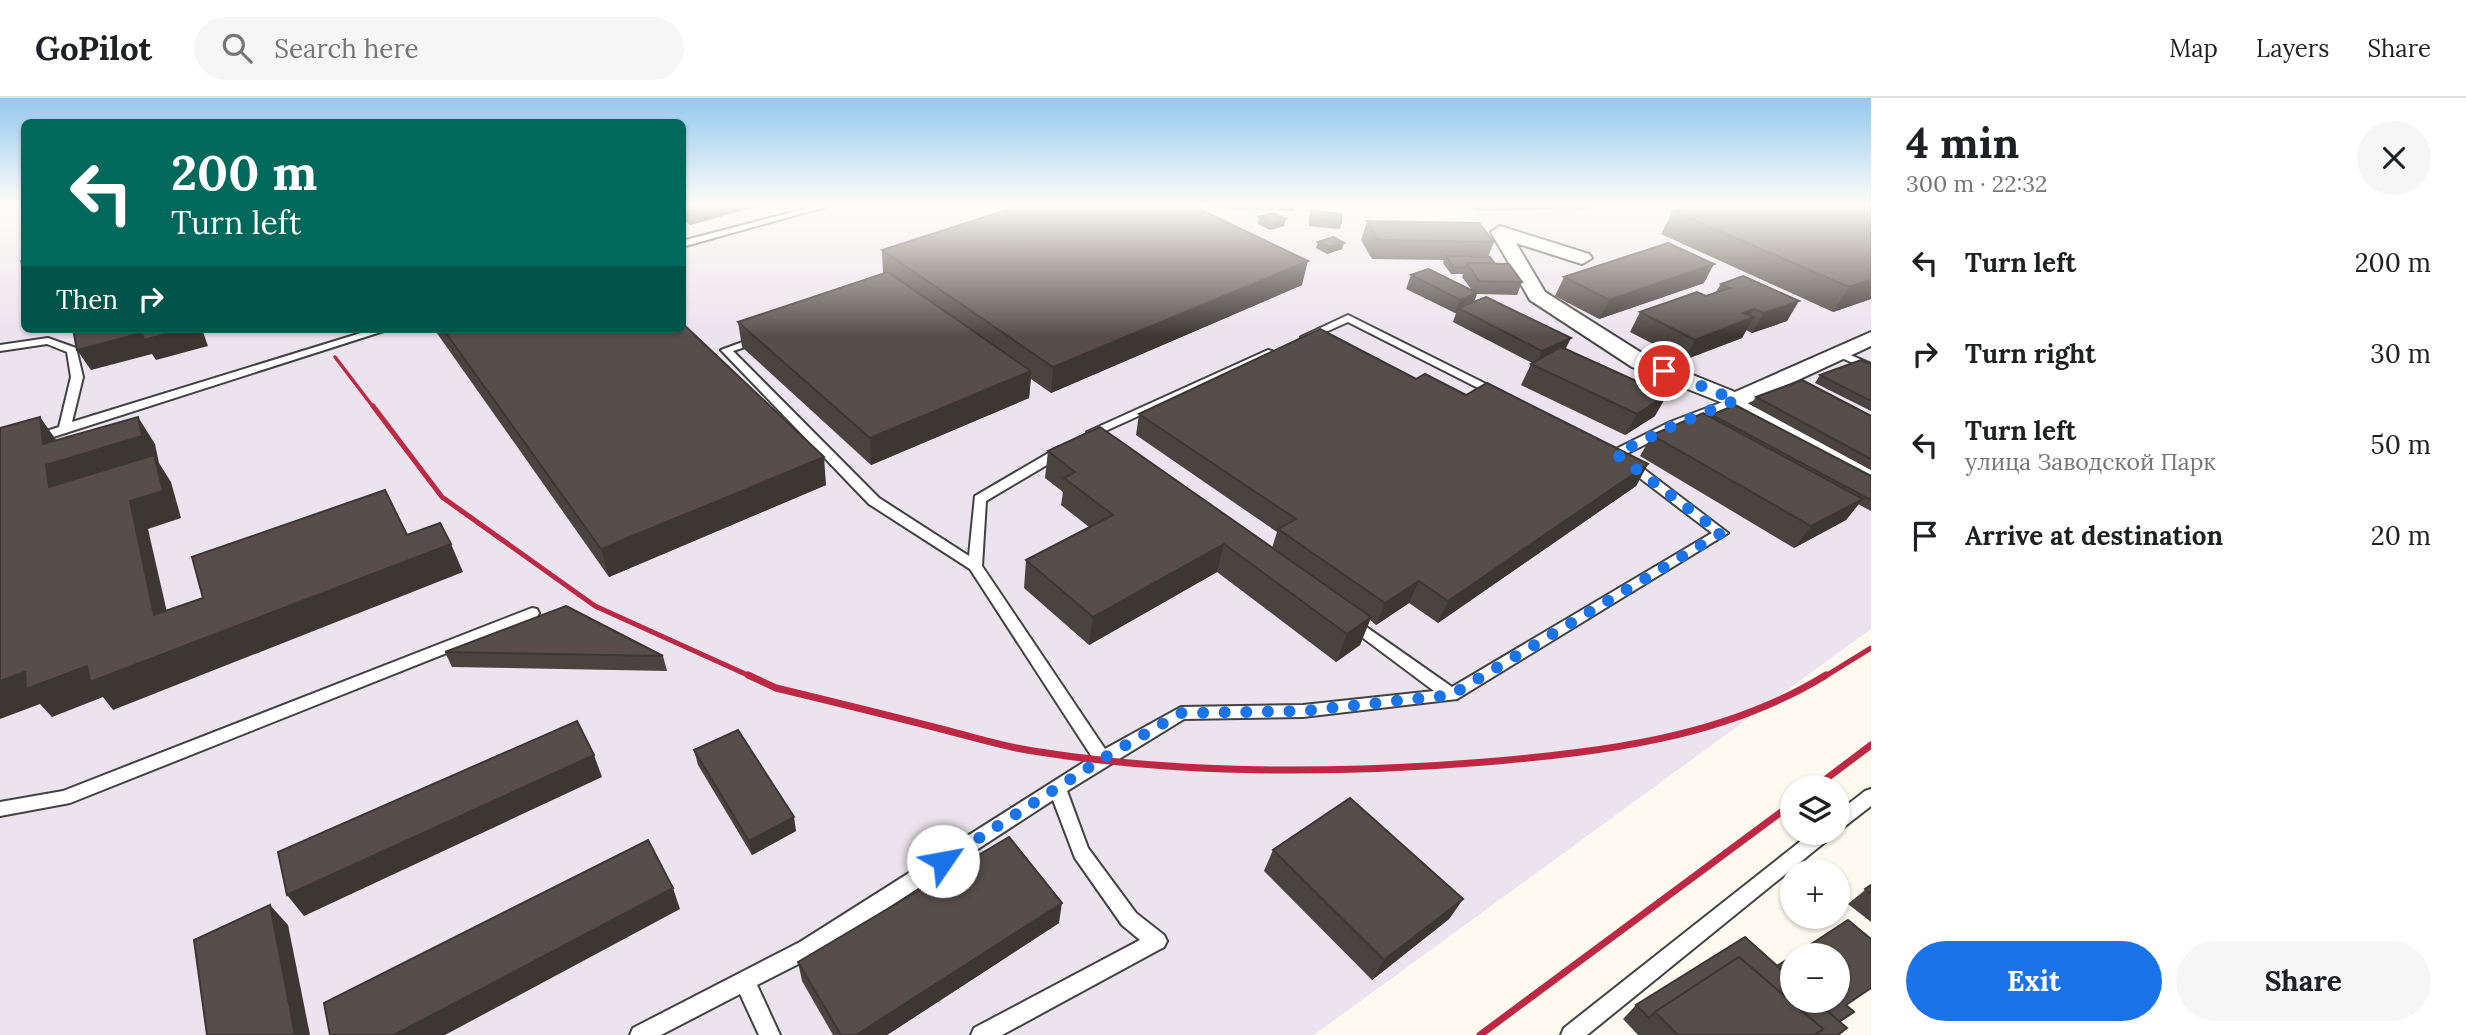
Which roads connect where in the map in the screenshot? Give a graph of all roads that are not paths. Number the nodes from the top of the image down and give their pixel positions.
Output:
1 (1510, 249) edge
2 (1553, 249) edge
3 (1582, 258) dead end
4 (778, 332) edge
5 (372, 333) edge
6 (1871, 338) edge
7 (0, 348) edge
8 (1839, 353) junction
9 (1871, 368) edge
10 (1506, 398) edge
11 (1736, 400) junction
12 (65, 428) junction
13 (1093, 432) junction
14 (1592, 441) edge
15 (1115, 449) edge
16 (0, 450) edge
17 (1616, 454) junction
18 (1871, 475) edge
19 (975, 566) junction
20 (532, 613) dead end
21 (1339, 613) edge
22 (1451, 695) junction
23 (1102, 759) junction
24 (1057, 788) junction
25 (1871, 796) edge
26 (0, 809) edge
27 (1850, 813) edge
28 (1809, 845) edge
29 (744, 981) junction
30 (640, 1035) edge
31 (770, 1035) edge
32 (981, 1035) edge
33 (1571, 1035) edge

1 - 11 street
2 - 3 street
4 - 19 lane
5 - 12 lane
6 - 8 street
7 - 12 lane
8 - 9 lane
8 - 11 street
10 - 13 lane
11 - 17 lane
11 - 18 lane
12 - 16 lane
13 - 15 lane
13 - 19 lane
14 - 17 lane
17 - 22 lane
19 - 23 lane
20 - 26 lane
21 - 22 lane
22 - 23 lane
23 - 24 lane
24 - 29 lane
24 - 32 lane
25 - 27 lane
28 - 33 lane
29 - 30 lane
29 - 31 lane

